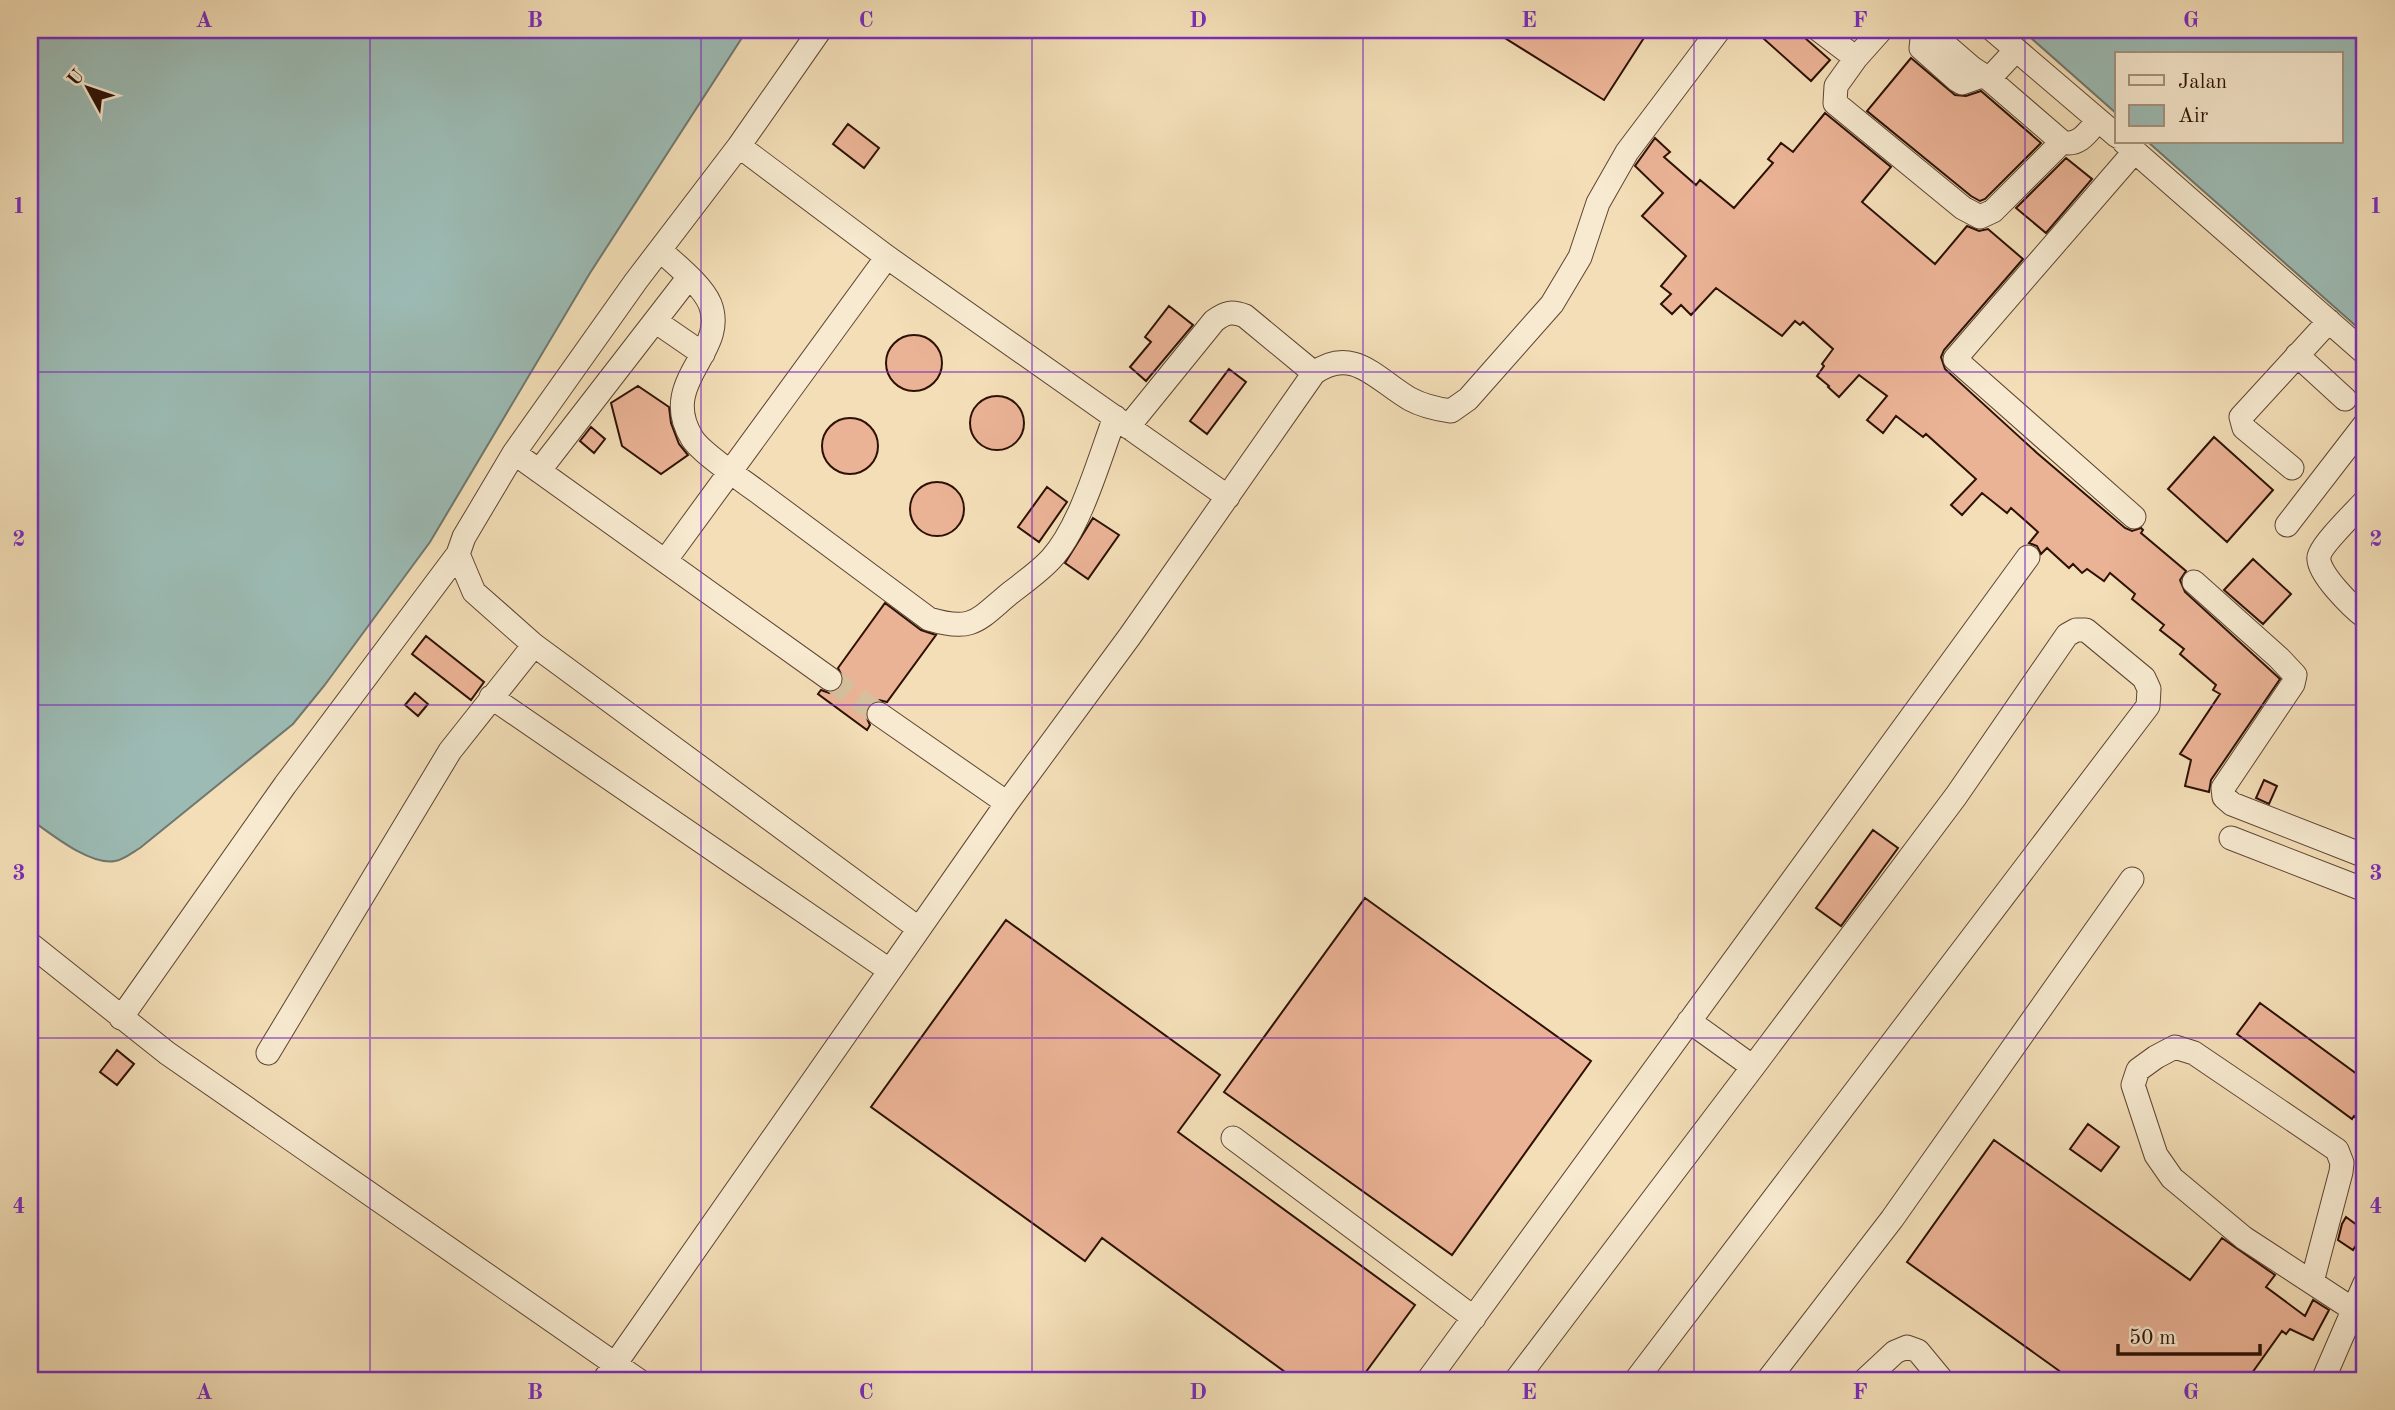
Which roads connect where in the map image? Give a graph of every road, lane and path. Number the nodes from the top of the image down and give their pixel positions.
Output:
1 (820, 30) edge
2 (1719, 30) edge
3 (1819, 30) edge
4 (1881, 30) edge
5 (1926, 30) edge
6 (1993, 30) edge
7 (2016, 50) junction
8 (1856, 58) junction
9 (1986, 78) junction
10 (2098, 120) junction
11 (2115, 134) edge
12 (2062, 142) junction
13 (739, 146) junction
14 (2129, 146) edge
15 (660, 250) junction
16 (887, 257) junction
17 (689, 277) junction
18 (655, 321) junction
19 (2329, 321) junction
20 (2365, 353) edge
21 (702, 354) junction
22 (2297, 355) junction
23 (1314, 373) junction
24 (2345, 399) dead end
25 (1121, 422) junction
26 (2365, 424) edge
27 (514, 453) junction
28 (2292, 468) dead end
29 (540, 471) junction
30 (730, 472) junction
31 (1228, 497) junction
32 (2365, 501) edge
33 (2134, 517) dead end
34 (2287, 525) dead end
35 (458, 554) junction
36 (2028, 557) dead end
37 (665, 561) junction
38 (2194, 582) dead end
39 (2365, 617) edge
40 (534, 645) junction
41 (830, 679) tunnel mouth
42 (491, 698) junction
43 (879, 714) tunnel mouth
44 (1007, 803) junction
45 (2231, 838) dead end
46 (2365, 856) edge
47 (2132, 879) dead end
48 (2365, 890) edge
49 (918, 928) junction
50 (30, 944) edge
51 (889, 970) junction
52 (121, 1018) junction
53 (1689, 1021) junction
54 (268, 1053) dead end
55 (1753, 1067) junction
56 (1233, 1138) dead end
57 (2312, 1282) junction
58 (2365, 1283) edge
59 (2354, 1310) junction
60 (1474, 1318) junction
61 (610, 1372) edge
62 (638, 1380) edge
63 (1428, 1380) edge
64 (1516, 1380) edge
65 (1636, 1380) edge
66 (1768, 1380) edge
67 (1865, 1380) edge
68 (1942, 1380) edge
69 (2323, 1380) edge

1 - 13 street
2 - 23 street
3 - 8 street
4 - 8 street
5 - 9 street
6 - 7 street
7 - 9 street
7 - 10 street
8 - 12 street
9 - 12 street
10 - 11 street
10 - 12 street
13 - 15 street
13 - 16 street
14 - 19 street
14 - 33 street
15 - 17 street
15 - 27 street
16 - 25 street
16 - 30 street
17 - 18 street
17 - 21 street
18 - 21 street
18 - 29 street
19 - 20 street
19 - 22 street
21 - 30 street
22 - 24 street
22 - 28 street
23 - 25 street
23 - 31 street
25 - 30 street
25 - 31 street
26 - 34 street
27 - 29 street
27 - 35 street
29 - 37 street
30 - 37 street
31 - 44 street
32 - 39 street
35 - 40 street
35 - 52 street
36 - 53 street
37 - 41 street
38 - 46 street
40 - 42 street
40 - 49 street
42 - 51 street
42 - 54 street
43 - 44 street
44 - 49 street
45 - 48 street
47 - 66 street
49 - 51 street
50 - 52 street
51 - 61 street
52 - 61 street
53 - 55 street
53 - 60 street
55 - 64 street
55 - 65 street
56 - 60 street
57 - 57 street
57 - 59 street
58 - 59 street
59 - 69 street
60 - 63 street
61 - 62 street
67 - 68 street

